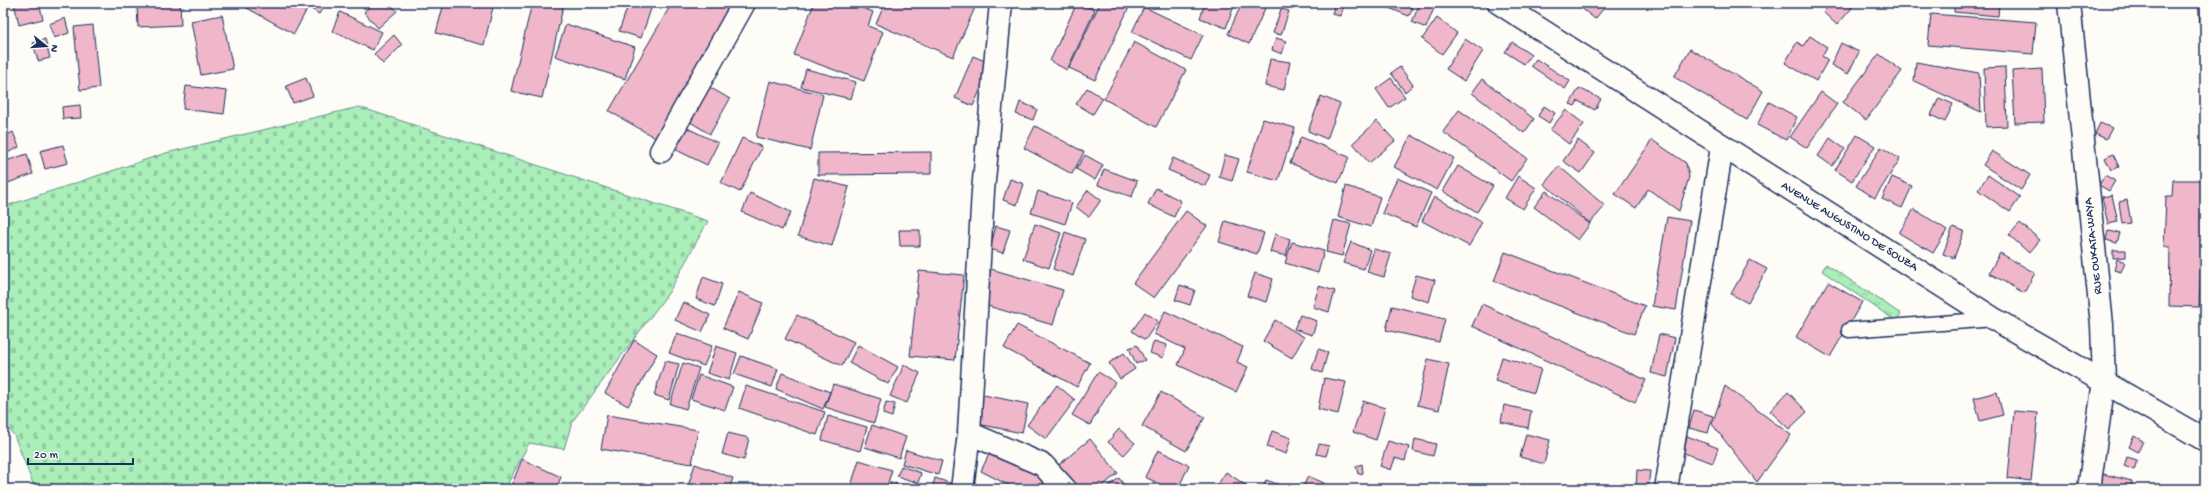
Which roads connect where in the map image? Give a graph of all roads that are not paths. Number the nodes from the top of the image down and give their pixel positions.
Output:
1 (744, 3) edge
2 (1001, 3) edge
3 (1499, 3) edge
4 (2069, 3) edge
5 (1722, 146) junction
6 (661, 151) dead end
7 (1994, 319) junction
8 (1849, 330) dead end
9 (2104, 380) junction
10 (969, 433) junction
11 (2205, 440) edge
12 (962, 489) edge
13 (1065, 489) edge
14 (1666, 489) edge
15 (2088, 489) edge

1 - 6 street
2 - 10 street
3 - 5 street, AVENUE AUGUSTINO DE SOUZA
4 - 9 street, RUE OUKATA-WAYA
5 - 7 street, AVENUE AUGUSTINO DE SOUZA
5 - 14 street
7 - 8 lane
7 - 9 street, AVENUE AUGUSTINO DE SOUZA
9 - 11 street, AVENUE AUGUSTINO DE SOUZA
9 - 15 street, RUE OUKATA-WAYA
10 - 12 street
10 - 13 street

